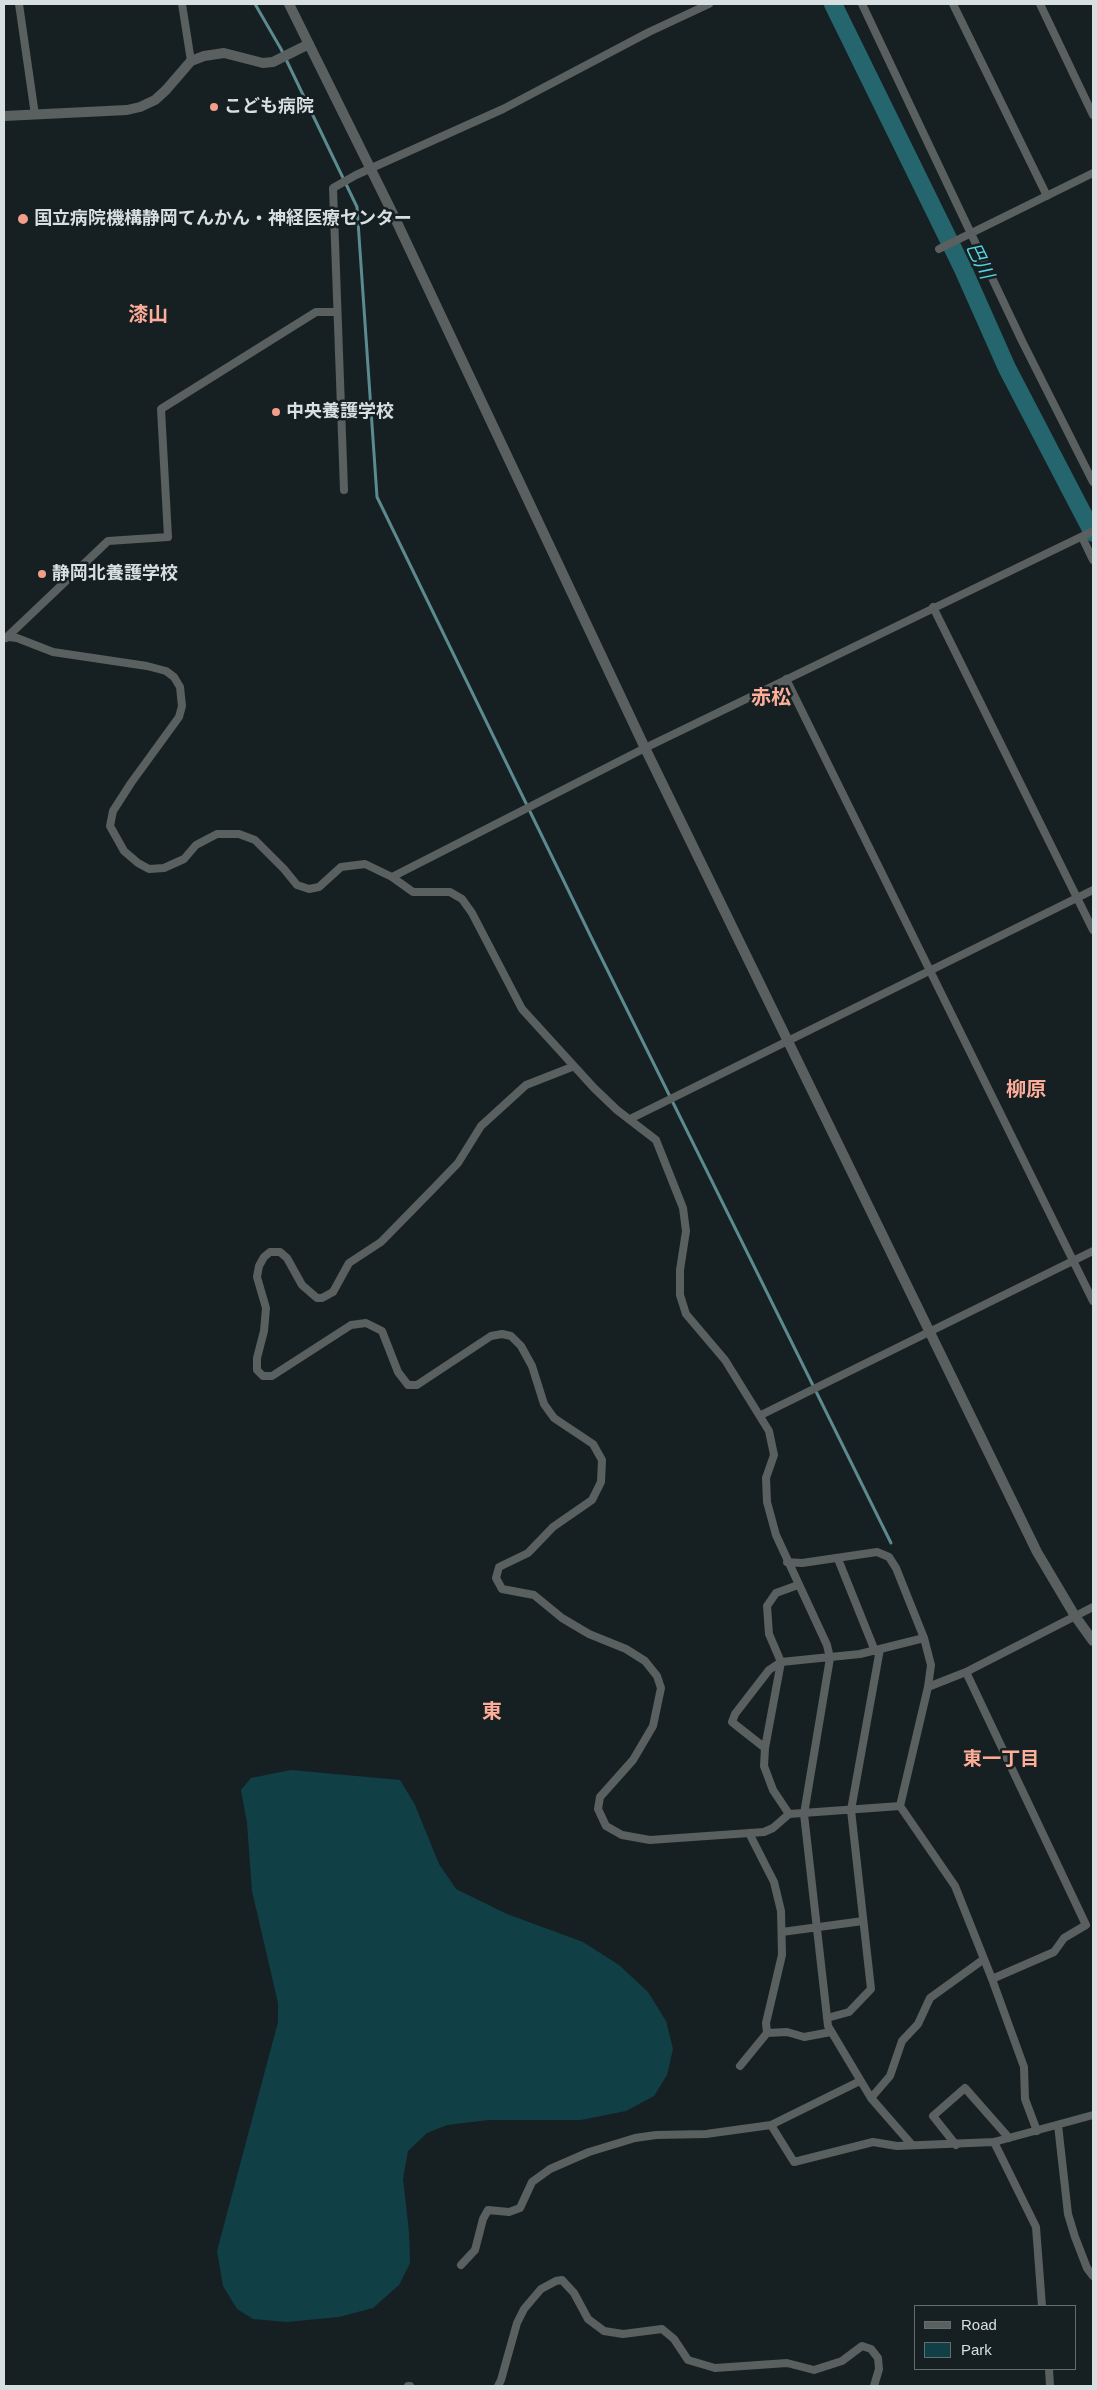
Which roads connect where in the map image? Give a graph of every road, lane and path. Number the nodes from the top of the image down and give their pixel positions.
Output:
1 (19, 4) edge
2 (182, 4) edge
3 (289, 4) edge
4 (709, 4) edge
5 (862, 4) edge
6 (953, 4) edge
7 (1040, 4) edge
8 (309, 44) junction
9 (191, 61) junction
10 (1093, 114) edge
11 (35, 115) junction
12 (4, 116) edge
13 (370, 168) junction
14 (1093, 173) edge
15 (1047, 196) junction
16 (972, 233) junction
17 (939, 249) dead end
18 (337, 312) junction
19 (1093, 482) edge
20 (344, 490) dead end
21 (1093, 531) edge
22 (1082, 537) junction
23 (1093, 560) edge
24 (933, 608) junction
25 (6, 638) edge
26 (786, 679) junction
27 (644, 748) junction
28 (392, 876) junction
29 (1093, 890) edge
30 (1077, 898) junction
31 (1093, 930) edge
32 (931, 970) junction
33 (787, 1042) junction
34 (572, 1067) junction
35 (630, 1119) junction
36 (1093, 1251) edge
37 (1074, 1261) junction
38 (1093, 1301) edge
39 (930, 1332) junction
40 (760, 1415) junction
41 (838, 1559) junction
42 (787, 1562) junction
43 (798, 1585) junction
44 (1093, 1607) edge
45 (1075, 1616) junction
46 (924, 1638) junction
47 (1093, 1641) edge
48 (877, 1650) junction
49 (830, 1658) junction
50 (781, 1662) junction
51 (966, 1672) junction
52 (928, 1687) junction
53 (765, 1748) junction
54 (900, 1806) junction
55 (851, 1810) junction
56 (789, 1814) junction
57 (804, 1814) junction
58 (749, 1833) junction
59 (863, 1921) junction
60 (1090, 1924) edge
61 (817, 1927) junction
62 (782, 1932) junction
63 (984, 1959) junction
64 (992, 1979) junction
65 (827, 2018) junction
66 (830, 2032) junction
67 (767, 2033) junction
68 (740, 2066) dead end
69 (860, 2081) junction
70 (871, 2098) junction
71 (1093, 2115) edge
72 (771, 2125) junction
73 (1058, 2125) junction
74 (1037, 2131) junction
75 (1009, 2138) junction
76 (994, 2142) junction
77 (956, 2144) junction
78 (912, 2145) junction
79 (461, 2265) dead end
80 (1093, 2276) edge
81 (1042, 2305) edge
82 (1049, 2370) edge
83 (498, 2386) edge
84 (874, 2386) edge
85 (1050, 2386) edge

1 - 11 street
2 - 9 street
3 - 8 street
4 - 13 street
5 - 16 street
6 - 15 street
7 - 10 street
8 - 9 street
8 - 13 street
9 - 11 street
11 - 12 street
13 - 18 street
13 - 27 street
14 - 15 street
15 - 16 street
16 - 17 street
16 - 19 street
18 - 20 street
18 - 25 street
21 - 22 street
22 - 23 street
22 - 24 street
24 - 26 street
24 - 30 street
25 - 28 street
26 - 27 street
26 - 32 street
27 - 28 street
27 - 33 street
28 - 34 street
29 - 30 street
30 - 31 street
30 - 32 street
32 - 33 street
32 - 37 street
33 - 35 street
33 - 39 street
34 - 35 street
34 - 58 street
35 - 40 street
36 - 37 street
37 - 38 street
37 - 39 street
39 - 40 street
39 - 45 street
40 - 42 street
41 - 42 street
41 - 46 street
41 - 48 street
42 - 43 street
43 - 49 street
43 - 50 street
44 - 45 street
45 - 47 street
45 - 51 street
46 - 48 street
46 - 52 street
48 - 49 street
48 - 55 street
49 - 50 street
49 - 57 street
50 - 53 street
50 - 53 street
51 - 52 street
51 - 60 street
52 - 54 street
53 - 56 street
54 - 55 street
54 - 63 street
55 - 57 street
55 - 59 street
56 - 57 street
56 - 58 street
57 - 61 street
58 - 62 street
59 - 61 street
59 - 65 street
60 - 64 street
61 - 62 street
61 - 65 street
62 - 67 street
63 - 64 street
63 - 70 street
64 - 74 street
65 - 66 street
66 - 67 street
66 - 69 street
67 - 68 street
69 - 70 street
69 - 72 street
70 - 78 street
71 - 73 street
72 - 78 street
72 - 79 street
73 - 74 street
73 - 80 street
74 - 75 street
75 - 76 street
75 - 77 street
76 - 77 street
76 - 81 street
77 - 78 street
82 - 85 street
83 - 84 street

